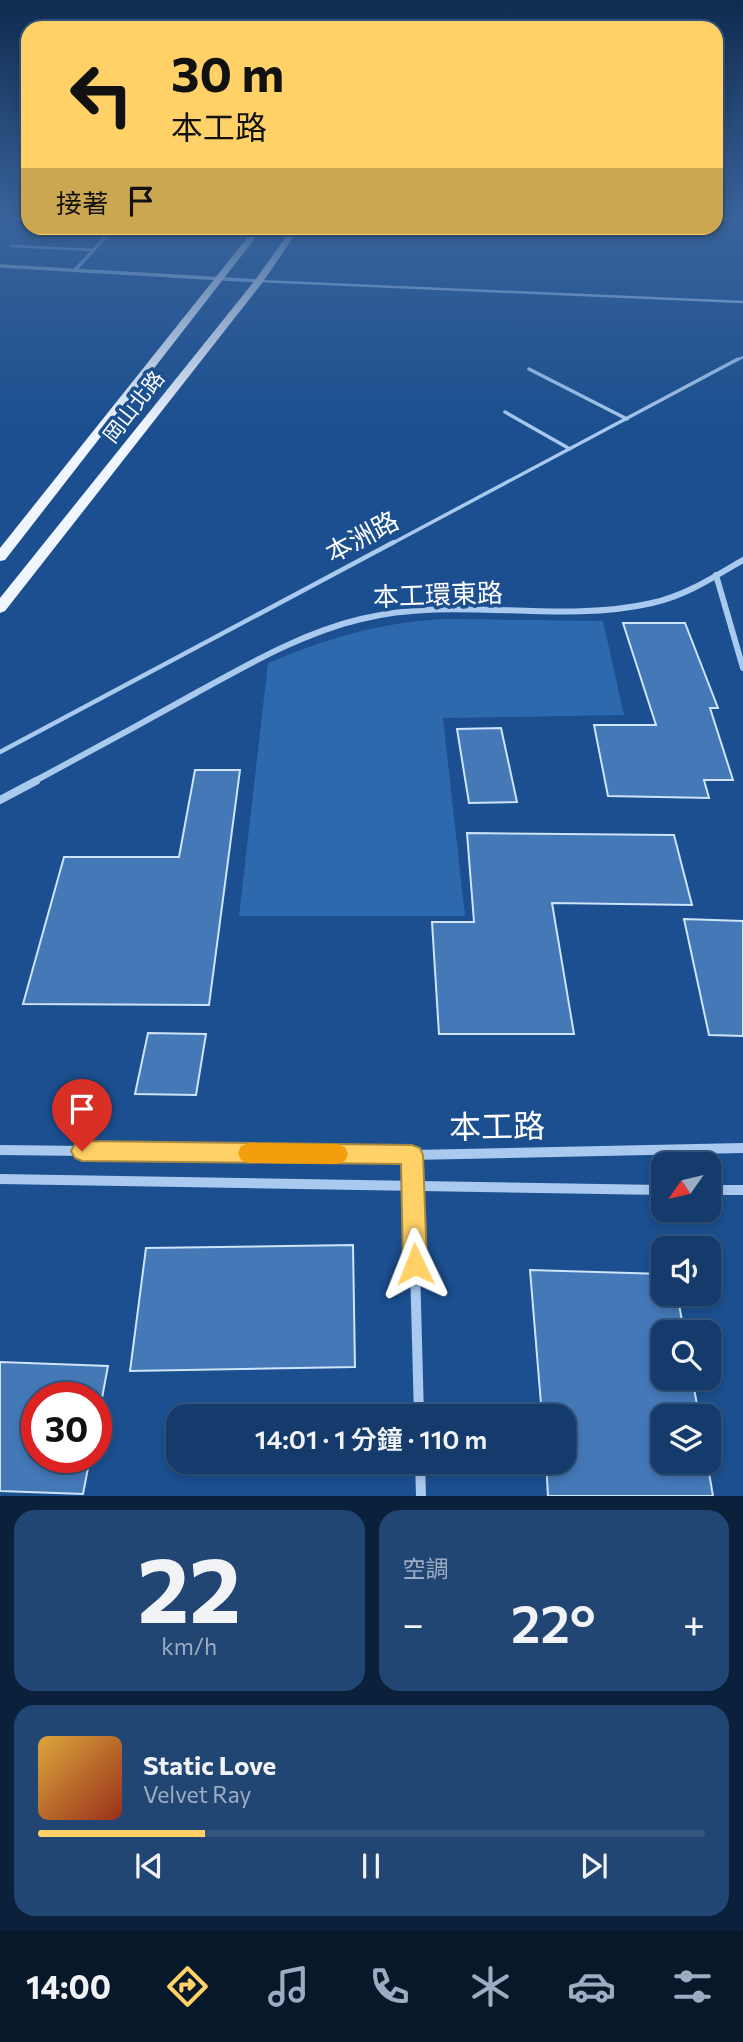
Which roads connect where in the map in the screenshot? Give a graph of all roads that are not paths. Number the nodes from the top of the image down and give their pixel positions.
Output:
1 (209, 290) edge
2 (252, 290) edge
3 (462, 290) edge
4 (743, 302) edge
5 (743, 357) edge
6 (529, 369) dead end
7 (505, 412) dead end
8 (627, 419) junction
9 (570, 449) junction
10 (0, 557) edge
11 (743, 560) edge
12 (716, 575) junction
13 (0, 608) edge
14 (743, 666) edge
15 (0, 752) edge
16 (0, 800) edge
17 (743, 1147) edge
18 (0, 1150) edge
19 (412, 1155) junction
20 (0, 1179) edge
21 (413, 1188) junction
22 (651, 1190) edge
23 (721, 1190) edge
24 (743, 1190) edge
25 (419, 1404) edge
26 (420, 1474) edge
27 (421, 1496) edge

1 - 10 main road, 岡山北路
2 - 13 main road, 岡山北路
3 - 4 lane
5 - 8 lane, 本洲路
6 - 8 lane
7 - 9 lane
8 - 9 lane, 本洲路
9 - 15 lane, 本洲路
11 - 12 street, 本工環東路
12 - 14 street
12 - 16 street, 本工環東路
17 - 19 street, 本工路
18 - 19 street, 本工路
19 - 21 street
20 - 21 street
21 - 22 street
21 - 25 street
23 - 24 street
26 - 27 street

